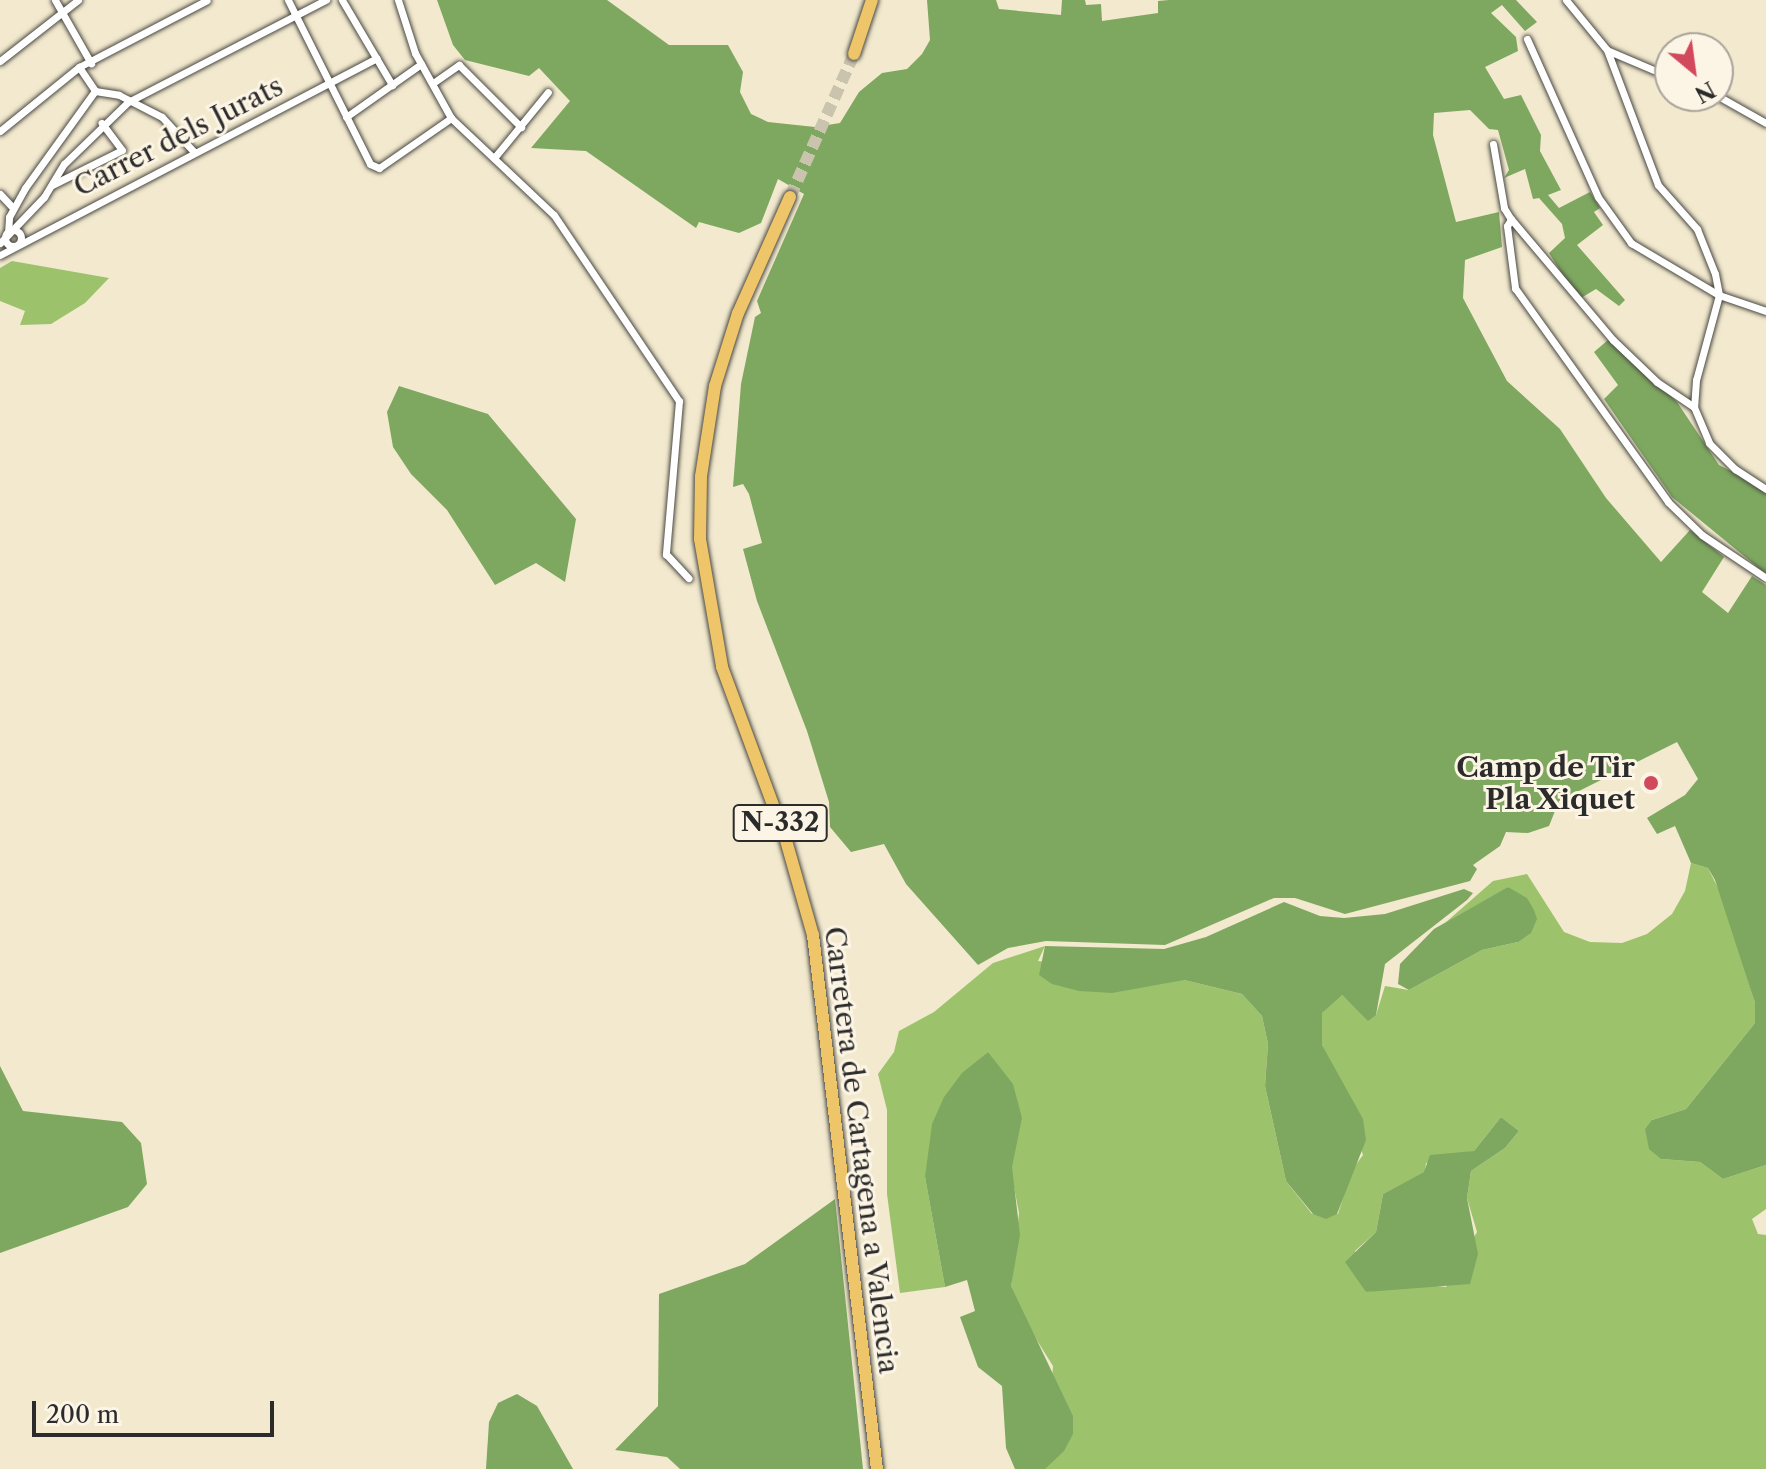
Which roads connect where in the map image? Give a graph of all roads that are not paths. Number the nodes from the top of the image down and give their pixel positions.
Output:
1 (55, 0) edge
2 (78, 0) edge
3 (207, 0) edge
4 (288, 0) edge
5 (326, 0) edge
6 (342, 0) edge
7 (398, 0) edge
8 (872, 0) edge
9 (1566, 0) edge
10 (63, 11) junction
11 (296, 16) junction
12 (1527, 39) dead end
13 (1607, 50) junction
14 (854, 54) tunnel mouth
15 (377, 58) junction
16 (0, 61) edge
17 (91, 63) junction
18 (421, 64) junction
19 (79, 67) junction
20 (1654, 70) edge
21 (330, 83) junction
22 (433, 83) junction
23 (392, 85) junction
24 (95, 91) junction
25 (548, 92) dead end
26 (128, 102) junction
27 (1734, 105) edge
28 (346, 117) junction
29 (451, 118) junction
30 (102, 123) junction
31 (1766, 123) edge
32 (521, 127) junction
33 (0, 131) edge
34 (1493, 144) dead end
35 (194, 152) junction
36 (494, 158) junction
37 (51, 185) junction
38 (0, 194) edge
39 (790, 197) tunnel mouth
40 (13, 208) junction
41 (1511, 219) junction
42 (8, 233) junction
43 (0, 243) edge
44 (17, 246) junction
45 (0, 255) edge
46 (1719, 295) junction
47 (1766, 311) edge
48 (1694, 407) junction
49 (1766, 489) edge
50 (688, 578) dead end
51 (1766, 578) edge
52 (877, 1469) edge

1 - 10 street
2 - 10 street
3 - 17 street
4 - 11 street
5 - 11 street
6 - 15 street
7 - 18 street
8 - 14 highway
9 - 13 street
10 - 16 street
10 - 17 street
11 - 21 street
11 - 26 street
12 - 46 street
13 - 20 street
13 - 46 street
15 - 21 street, Carrer dels Jurats
15 - 23 street
17 - 19 street
18 - 22 street
18 - 23 street
19 - 24 street
19 - 33 street
21 - 28 street
21 - 35 street, Carrer dels Jurats
22 - 29 street
22 - 32 street
23 - 28 street
24 - 26 street
24 - 40 street
25 - 32 street
26 - 30 street
26 - 35 street
27 - 31 street
28 - 29 street
29 - 36 street
30 - 37 street
30 - 37 street
32 - 36 street
34 - 41 street
35 - 44 street, Carrer dels Jurats
36 - 50 street
37 - 42 street
38 - 40 street
39 - 52 highway, Carretera de Cartagena a Valencia / N-332
40 - 42 street
41 - 48 street
41 - 51 street
42 - 43 street
42 - 44 street
44 - 45 street, Carrer dels Jurats
46 - 47 street
46 - 48 street
48 - 49 street

